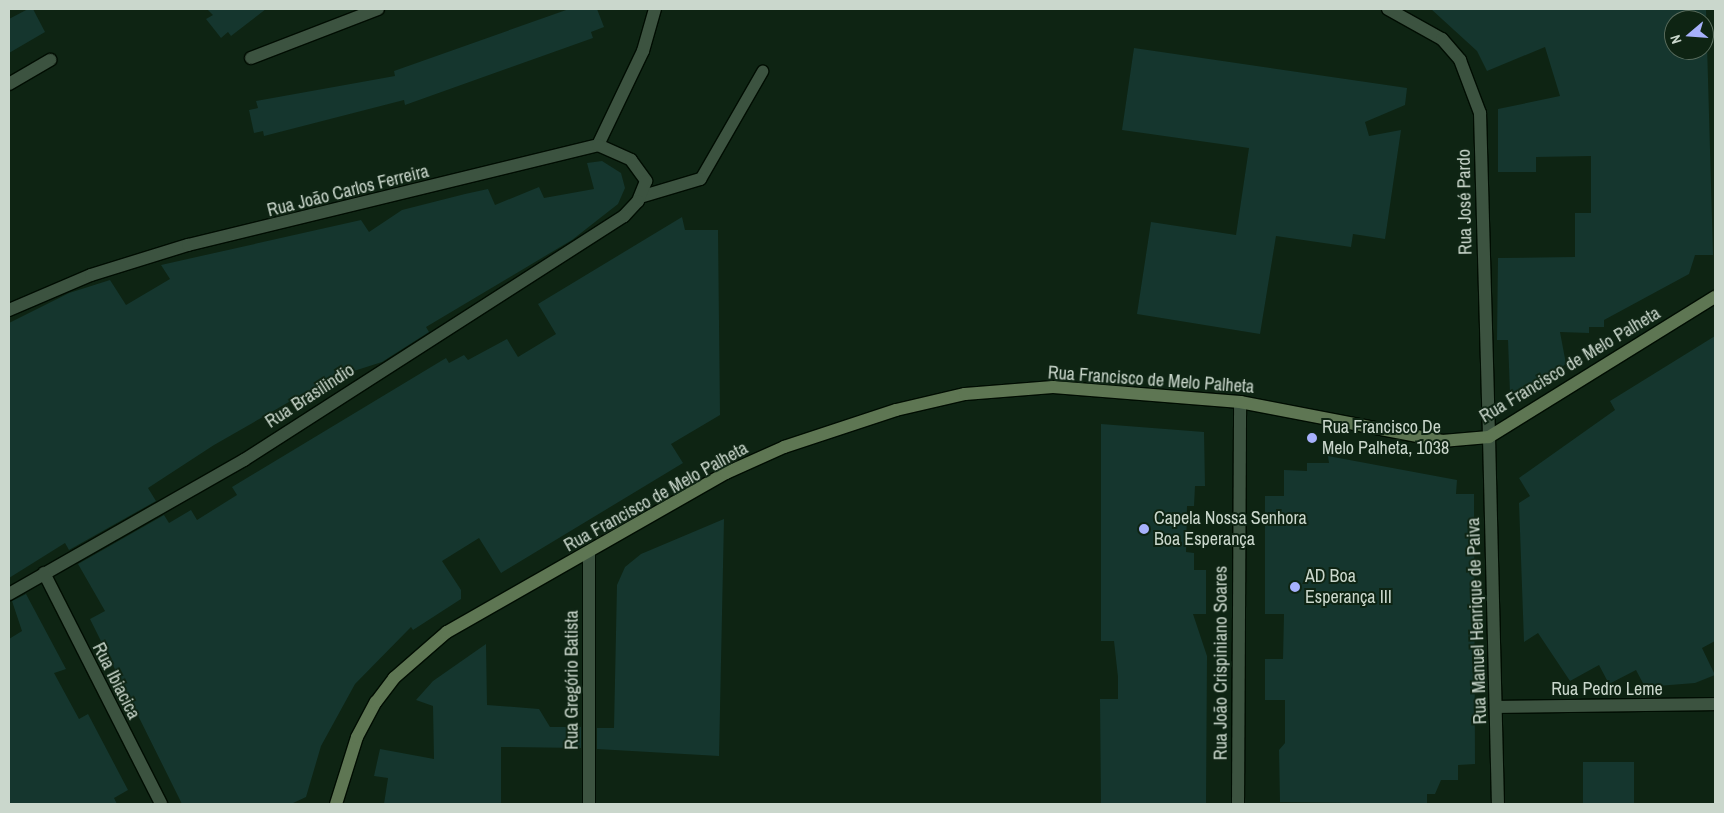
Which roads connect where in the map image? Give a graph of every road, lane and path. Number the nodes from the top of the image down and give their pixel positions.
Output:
1 (378, 9) edge
2 (655, 9) edge
3 (1388, 9) edge
4 (251, 58) dead end
5 (50, 60) dead end
6 (762, 71) dead end
7 (9, 84) edge
8 (598, 146) junction
9 (700, 179) joint
10 (640, 197) junction
11 (1715, 298) edge
12 (9, 310) edge
13 (1240, 402) junction
14 (1489, 437) junction
15 (589, 555) junction
16 (44, 573) junction
17 (9, 594) edge
18 (1715, 704) edge
19 (1498, 706) junction
20 (161, 804) edge
21 (336, 804) edge
22 (589, 804) edge
23 (1238, 804) edge
24 (1498, 804) edge

1 - 4 street
2 - 8 street
3 - 14 street, Rua José Pardo
5 - 7 street
6 - 9 lane
8 - 10 street
8 - 12 street, Rua João Carlos Ferreira
9 - 10 street
10 - 16 street, Rua Brasilindio
11 - 14 main road, Rua Francisco de Melo Palheta
13 - 14 main road, Rua Francisco de Melo Palheta
13 - 15 main road, Rua Francisco de Melo Palheta
13 - 23 street, Rua João Crispiniano Soares
14 - 19 street, Rua Manuel Henrique de Paiva
15 - 21 main road, Rua Francisco de Melo Palheta
15 - 22 street, Rua Gregório Batista
16 - 17 street, Rua Brasilindio
16 - 20 street, Rua Ibiacica
18 - 19 street, Rua Pedro Leme
19 - 24 street, Rua Manuel Henrique de Paiva

